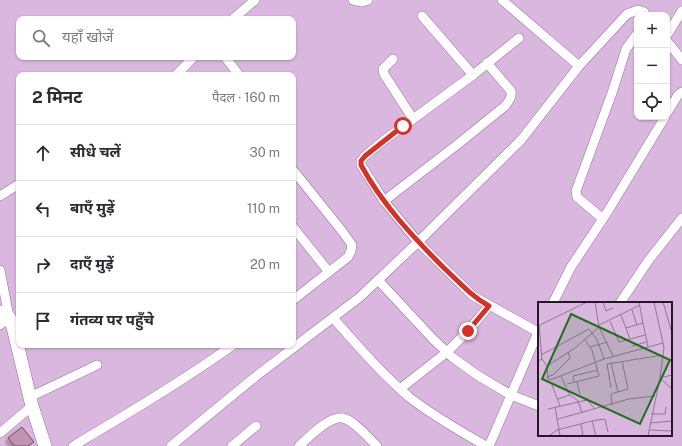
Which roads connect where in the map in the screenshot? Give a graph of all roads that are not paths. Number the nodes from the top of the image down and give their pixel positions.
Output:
1 (255, 0) edge
2 (353, 0) edge
3 (368, 0) edge
4 (502, 0) edge
5 (682, 11) edge
6 (644, 12) edge
7 (236, 16) edge
8 (422, 16) dead end
9 (670, 30) edge
10 (520, 38) dead end
11 (634, 38) edge
12 (670, 46) edge
13 (393, 59) dead end
14 (191, 60) edge
15 (227, 60) edge
16 (682, 60) edge
17 (487, 63) junction
18 (579, 66) junction
19 (179, 72) edge
20 (237, 72) edge
21 (473, 75) junction
22 (682, 92) edge
23 (670, 108) edge
24 (413, 118) junction
25 (663, 120) edge
26 (296, 174) edge
27 (16, 186) edge
28 (0, 196) edge
29 (384, 201) junction
30 (682, 218) edge
31 (603, 219) junction
32 (296, 231) edge
33 (418, 242) junction
34 (0, 270) edge
35 (329, 272) junction
36 (378, 280) junction
37 (296, 298) edge
38 (554, 302) edge
39 (621, 302) edge
40 (489, 306) junction
41 (3, 318) edge
42 (332, 318) junction
43 (538, 331) edge
44 (16, 340) edge
45 (296, 346) edge
46 (18, 348) edge
47 (229, 348) edge
48 (293, 348) edge
49 (447, 352) junction
50 (96, 365) dead end
51 (400, 389) junction
52 (511, 395) junction
53 (31, 402) junction
54 (538, 406) edge
55 (256, 426) dead end
56 (0, 433) edge
57 (46, 446) edge
58 (73, 446) edge
59 (172, 446) edge
60 (232, 446) edge
61 (299, 446) edge
62 (377, 446) edge
63 (488, 446) edge

1 - 7 street
2 - 3 street
4 - 18 street
5 - 9 street
6 - 18 street
8 - 21 street
10 - 17 street
11 - 31 street
12 - 16 street
13 - 24 street
14 - 19 street
15 - 20 street
17 - 21 street
17 - 29 street
18 - 33 street
21 - 24 street
22 - 23 street
24 - 29 street
25 - 31 street
26 - 35 street
27 - 28 street
29 - 33 street
30 - 39 street
31 - 38 street
32 - 35 street
33 - 36 street
33 - 40 street
34 - 41 street
35 - 37 street
36 - 42 street
36 - 49 street
40 - 43 street
40 - 49 street
41 - 44 main road
42 - 45 street
42 - 51 street
43 - 52 street
46 - 53 main road
47 - 58 street
48 - 59 street
49 - 51 street
49 - 52 street
50 - 53 street
51 - 63 street
52 - 54 street
52 - 63 street
53 - 56 street
53 - 57 main road
55 - 60 street
61 - 62 street

